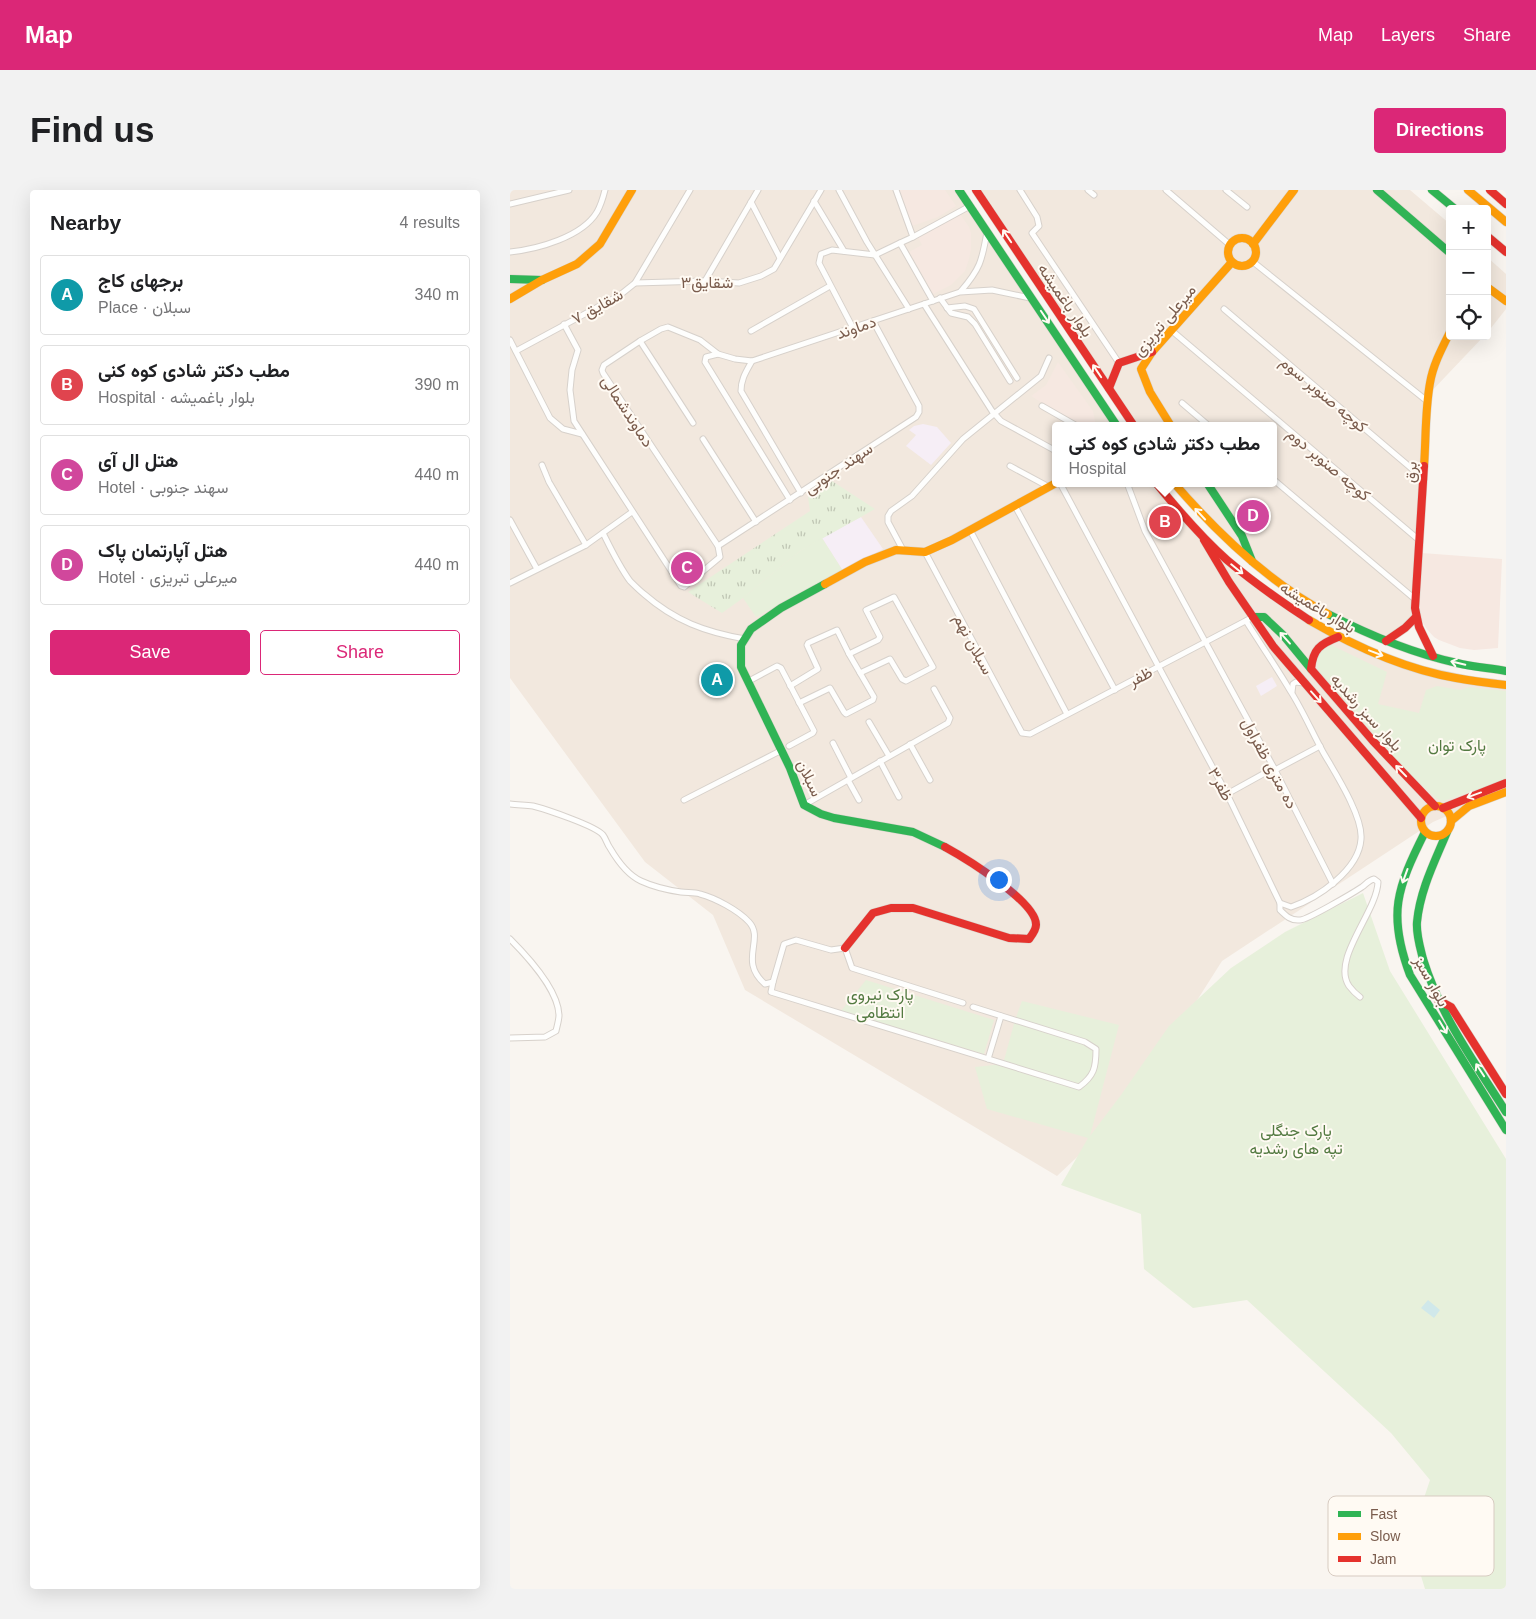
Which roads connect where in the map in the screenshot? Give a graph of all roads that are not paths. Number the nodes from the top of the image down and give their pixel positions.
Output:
1 (569, 190) edge
2 (605, 190) edge
3 (632, 190) edge
4 (690, 190) edge
5 (758, 190) edge
6 (821, 190) edge
7 (839, 190) edge
8 (896, 190) edge
9 (959, 190) edge
10 (976, 190) edge
11 (1020, 190) edge
12 (1088, 190) edge
13 (1166, 190) edge
14 (1226, 190) edge
15 (1294, 190) edge
16 (1377, 190) edge
17 (1432, 190) edge
18 (1468, 190) edge
19 (1490, 190) edge
20 (1094, 194) dead end
21 (814, 201) junction
22 (751, 202) junction
23 (510, 204) edge
24 (1506, 204) edge
25 (1450, 205) edge
26 (970, 206) junction
27 (1247, 208) dead end
28 (992, 214) junction
29 (980, 221) junction
30 (1506, 222) edge
31 (987, 232) junction
32 (913, 237) junction
33 (1491, 239) edge
34 (900, 243) junction
35 (1253, 244) junction
36 (1230, 245) junction
37 (1447, 250) edge
38 (844, 251) junction
39 (882, 251) dead end
40 (510, 252) edge
41 (1506, 252) edge
42 (875, 255) junction
43 (780, 258) junction
44 (1252, 261) junction
45 (1232, 262) junction
46 (510, 279) edge
47 (542, 280) junction
48 (705, 281) junction
49 (635, 283) junction
50 (830, 286) junction
51 (1491, 290) edge
52 (960, 292) junction
53 (940, 298) junction
54 (510, 299) edge
55 (1033, 299) junction
56 (933, 301) junction
57 (1506, 301) edge
58 (924, 304) junction
59 (947, 308) junction
60 (909, 309) junction
61 (1224, 309) dead end
62 (872, 321) junction
63 (564, 324) junction
64 (853, 328) junction
65 (1171, 330) junction
66 (751, 331) dead end
67 (510, 340) edge
68 (1446, 340) edge
69 (640, 341) junction
70 (516, 351) junction
71 (1152, 352) junction
72 (718, 354) junction
73 (1049, 358) dead end
74 (752, 362) junction
75 (1119, 363) junction
76 (1017, 378) dead end
77 (1010, 382) dead end
78 (1109, 388) junction
79 (1427, 401) junction
80 (1182, 403) dead end
81 (1042, 406) dead end
82 (994, 413) junction
83 (1070, 422) edge
84 (1114, 422) edge
85 (1131, 422) edge
86 (1168, 422) edge
87 (1204, 422) edge
88 (693, 423) dead end
89 (582, 434) junction
90 (703, 439) dead end
91 (1052, 449) edge
92 (542, 465) dead end
93 (1010, 466) dead end
94 (1424, 479) junction
95 (1277, 483) edge
96 (1052, 484) edge
97 (1052, 487) edge
98 (1056, 487) edge
99 (1129, 487) edge
100 (1159, 487) edge
101 (1177, 487) edge
102 (1211, 487) edge
103 (801, 493) junction
104 (790, 500) junction
105 (1015, 506) junction
106 (632, 512) junction
107 (510, 520) edge
108 (756, 522) junction
109 (970, 530) junction
110 (603, 533) junction
111 (1204, 540) junction
112 (1419, 540) junction
113 (586, 544) junction
114 (718, 546) junction
115 (903, 550) junction
116 (925, 552) junction
117 (1252, 563) junction
118 (537, 569) junction
119 (510, 583) edge
120 (1416, 600) junction
121 (1415, 618) junction
122 (1250, 619) junction
123 (1338, 637) junction
124 (745, 639) junction
125 (1386, 641) junction
126 (1205, 643) junction
127 (850, 654) junction
128 (1432, 656) junction
129 (1158, 667) junction
130 (1311, 669) junction
131 (1506, 670) edge
132 (860, 673) junction
133 (749, 681) junction
134 (1303, 683) junction
135 (790, 686) junction
136 (1506, 686) edge
137 (934, 689) dead end
138 (1115, 690) junction
139 (1292, 692) junction
140 (800, 704) junction
141 (1068, 714) junction
142 (869, 722) dead end
143 (1026, 735) joint
144 (833, 743) dead end
145 (910, 744) junction
146 (1320, 746) junction
147 (786, 748) junction
148 (889, 756) junction
149 (880, 762) junction
150 (1274, 769) junction
151 (850, 779) junction
152 (930, 780) dead end
153 (1506, 783) edge
154 (1506, 792) edge
155 (1227, 794) junction
156 (899, 797) dead end
157 (684, 800) dead end
158 (859, 800) dead end
159 (510, 804) edge
160 (804, 805) junction
161 (1439, 807) junction
162 (1421, 818) junction
163 (1451, 820) junction
164 (1425, 832) junction
165 (1447, 832) junction
166 (1333, 884) junction
167 (1280, 903) junction
168 (510, 939) edge
169 (846, 948) junction
170 (773, 982) junction
171 (1360, 997) dead end
172 (1438, 1000) junction
173 (963, 1003) dead end
174 (973, 1007) dead end
175 (1001, 1016) junction
176 (510, 1038) edge
177 (988, 1059) junction
178 (1506, 1094) edge
179 (1506, 1112) edge
180 (1506, 1130) edge

1 - 23 street
2 - 40 street
3 - 47 main road
4 - 49 street, شقایق ۷
5 - 22 street
6 - 21 street, شقایق۳
7 - 42 street
8 - 32 street
9 - 26 main road, بلوار باغمیشه
10 - 28 main road, بلوار باغمیشه
11 - 75 street
12 - 20 street
13 - 36 street
14 - 27 street
15 - 35 main road
16 - 37 main road
17 - 25 main road
18 - 30 main road
19 - 24 main road
21 - 38 street
21 - 43 street, شقایق۳
22 - 43 street
22 - 48 street
26 - 29 main road, بلوار باغمیشه
26 - 32 street
28 - 29 street
78 -> 28 main road, بلوار باغمیشه
29 - 31 main road, بلوار باغمیشه
31 - 52 street
31 - 55 main road, بلوار باغمیشه
32 - 34 street
33 - 41 main road
34 - 42 street
34 - 56 street
35 - 36 main road
35 - 44 main road
36 - 45 main road
38 - 42 street
38 - 50 street
39 - 42 street
42 - 60 street
43 - 48 street, شقایق۳
44 - 45 main road
44 - 79 street
45 - 65 main road, میرعلی تبریزی
46 - 47 main road
47 - 54 main road
48 - 49 street, شقایق۳
49 - 63 street, شقایق ۷
50 - 64 street
50 - 66 street
51 - 57 main road
52 - 53 street, دماوند
52 - 55 street, دماوند
53 - 56 street, دماوند
53 - 59 street
55 -> 84 main road, بلوار باغمیشه
56 - 58 street, دماوند
58 - 60 street, دماوند
58 - 82 street
59 - 76 street
59 - 77 street
60 - 62 street, دماوند
61 - 94 street, کوچه صنوبر سوم
62 - 64 street, دماوند
62 - 103 street, سهند جنوبی
63 - 70 street, شقایق ۷
63 - 89 street
64 - 74 street, دماوند
65 - 71 main road, میرعلی تبریزی
65 - 112 street, کوچه صنوبر دوم
67 - 70 street
68 - 79 main road, برق
69 - 72 street, دماوندشمالی
69 - 88 street
69 - 114 street, دماوندشمالی
70 - 89 street
71 - 75 main road
71 - 86 main road, میرعلی تبریزی
72 - 74 street, دماوندشمالی
72 - 104 street
73 - 82 street
74 - 103 street
75 - 78 main road
78 - 85 main road, بلوار باغمیشه
79 - 94 main road, برق
80 - 87 street
81 - 83 street
82 - 91 street
82 - 115 street
89 - 106 street
90 - 108 street
92 - 113 street
93 - 96 street
94 - 112 main road, برق
95 - 120 street
97 - 105 main road
98 - 129 street, ظفر۳
99 - 126 street, ده متری ظفراول
100 - 111 main road, بلوار باغمیشه
117 -> 101 main road, بلوار باغمیشه
102 - 117 main road
103 - 104 street, سهند جنوبی
104 - 108 street, سهند جنوبی
105 - 109 main road
105 - 138 street
106 - 110 street
106 - 114 street
107 - 118 street
108 - 114 street, سهند جنوبی
109 - 116 main road
109 - 141 street
110 - 113 street
110 - 124 street
111 - 122 main road
111 -> 123 main road, بلوار باغمیشه
112 - 120 main road, برق
113 - 118 street
115 - 116 main road
115 - 124 main road
116 - 143 street, سبلان نهم
117 - 125 main road, بلوار باغمیشه
118 - 119 street
120 - 121 main road, برق
121 - 125 main road
121 - 128 main road
122 - 126 street, ظفر
130 -> 122 main road
122 - 134 main road
122 - 139 street
123 - 130 main road, بلوار سبز رشدیه
123 -> 136 main road, بلوار باغمیشه
124 - 133 main road, سبلان
125 - 128 main road, بلوار باغمیشه
126 - 129 street, ظفر
126 - 150 street, ده متری ظفراول
127 - 132 street
127 - 132 street
127 - 135 street
131 -> 128 main road, بلوار باغمیشه
129 - 138 street, ظفر
129 - 155 street, ظفر۳
161 -> 130 main road, بلوار سبز رشدیه
132 - 140 street
133 - 135 street
133 - 147 main road, سبلان
134 - 139 street
134 -> 162 main road
135 - 140 street
137 - 145 street
138 - 141 street, ظفر
139 - 146 street
140 - 147 street
141 - 143 street, ظفر
142 - 148 street
144 - 151 street
145 - 148 street
145 - 152 street
146 - 150 street
146 - 166 street
147 - 157 street
147 - 160 main road, سبلان
148 - 149 street
149 - 151 street
149 - 156 street
150 - 155 street
150 - 166 street, ده متری ظفراول
151 - 158 street
151 - 160 street
153 -> 161 main road
154 - 163 main road
155 - 167 street, ظفر۳
159 - 170 street
160 - 169 main road, سبلان
161 - 162 main road
161 - 163 main road
162 - 164 main road
163 - 165 main road
164 - 165 main road
164 -> 180 main road, بلوار سبز
165 - 172 main road, بلوار سبز
166 - 167 street
167 - 171 street, ظفر۳
168 - 176 street
169 - 170 street
169 - 173 street
170 - 177 street
172 - 178 main road
179 -> 172 main road, بلوار سبز
174 - 175 street
175 - 177 street
175 - 177 street

